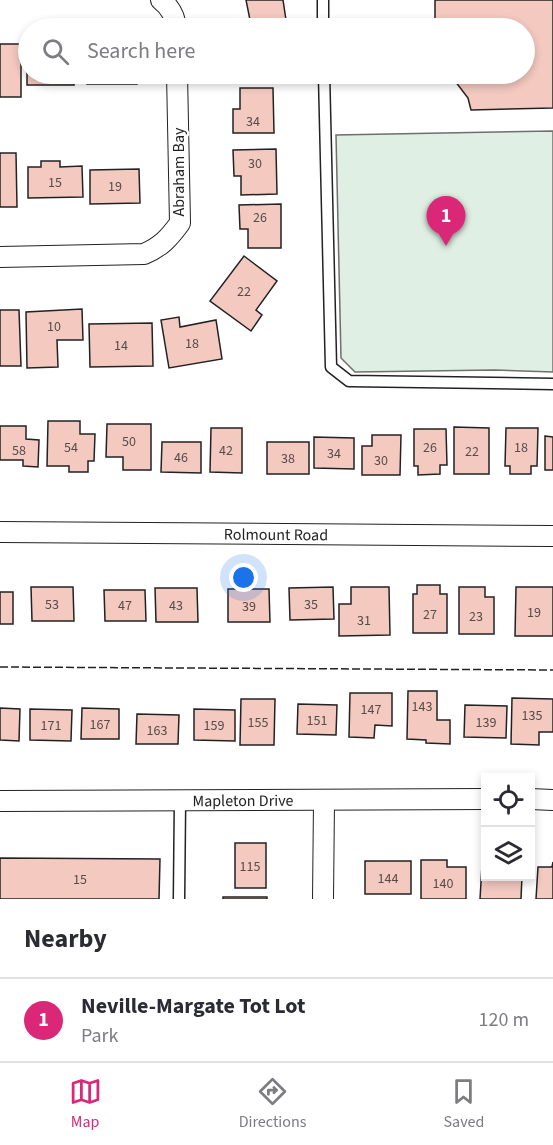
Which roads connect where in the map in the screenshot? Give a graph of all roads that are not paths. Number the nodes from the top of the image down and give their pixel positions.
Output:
1 (161, 0) edge
2 (323, 0) edge
3 (174, 18) edge
4 (323, 18) edge
5 (177, 84) edge
6 (324, 84) edge
7 (0, 257) edge
8 (553, 384) edge
9 (0, 532) edge
10 (553, 536) edge
11 (535, 798) edge
12 (481, 799) edge
13 (553, 800) edge
14 (0, 801) edge
15 (180, 801) junction
16 (324, 801) junction
17 (179, 899) edge
18 (323, 899) edge

1 - 3 street
2 - 4 lane
5 - 7 street, Abraham Bay
6 - 8 lane
9 - 10 street, Rolmount Road
11 - 13 street
12 - 16 street, Mapleton Drive
14 - 15 street, Mapleton Drive
15 - 16 street, Mapleton Drive
15 - 17 lane
16 - 18 street

